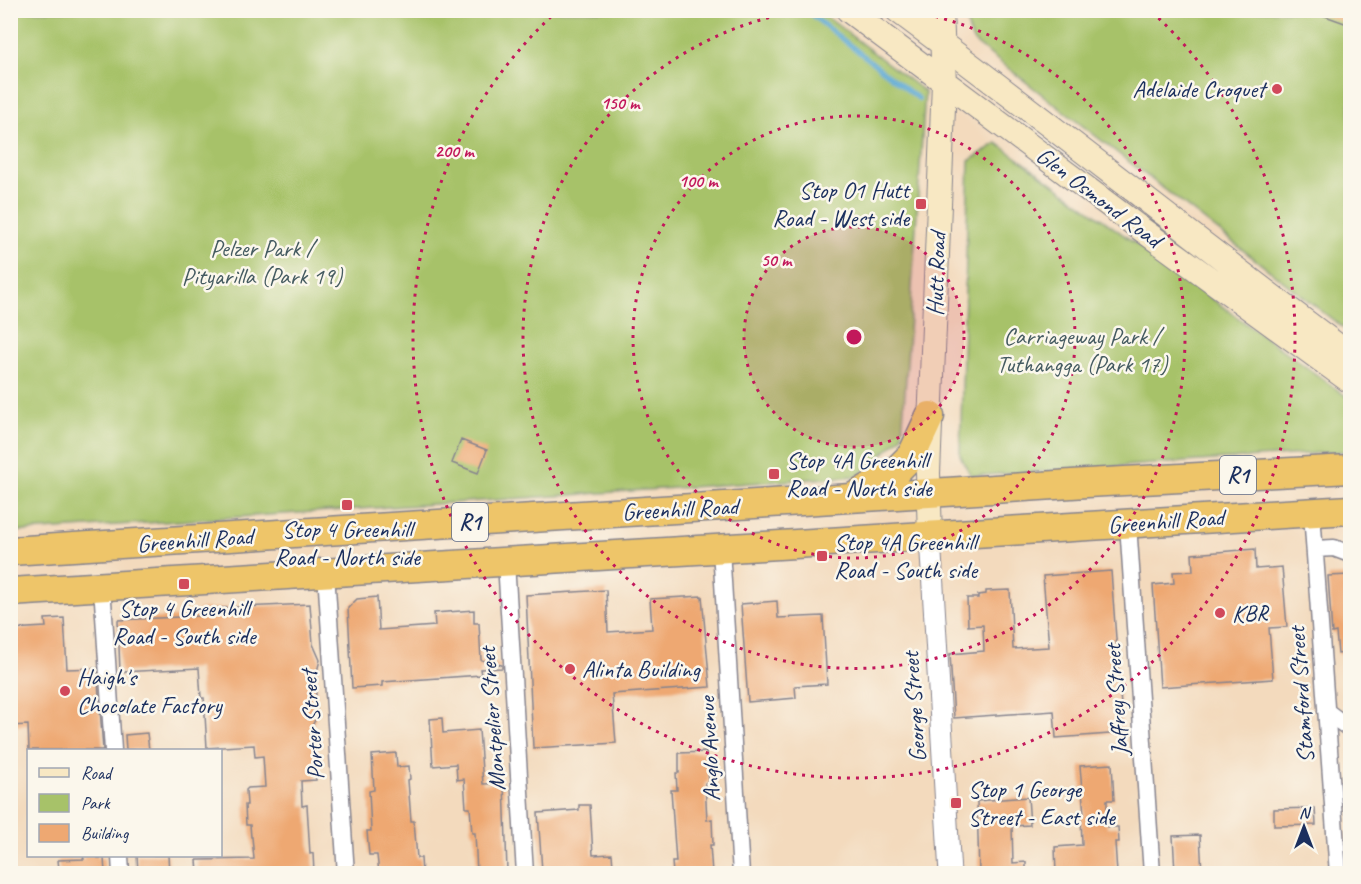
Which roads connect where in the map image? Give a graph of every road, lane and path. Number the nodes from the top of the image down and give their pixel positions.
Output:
1 (848, 10) edge
2 (897, 10) edge
3 (941, 10) edge
4 (943, 44) junction
5 (944, 83) junction
6 (1350, 355) edge
7 (1350, 381) edge
8 (930, 416) junction
9 (1350, 469) edge
10 (1125, 481) junction
11 (927, 494) junction
12 (851, 499) junction
13 (799, 502) junction
14 (1350, 510) edge
15 (1312, 513) junction
16 (452, 523) junction
17 (1128, 524) junction
18 (930, 537) junction
19 (211, 538) junction
20 (141, 543) junction
21 (809, 544) junction
22 (721, 549) junction
23 (1315, 549) junction
24 (10, 551) edge
25 (1350, 554) edge
26 (506, 562) junction
27 (457, 565) junction
28 (326, 573) junction
29 (233, 578) junction
30 (165, 582) junction
31 (102, 586) junction
32 (10, 592) edge
33 (1326, 711) junction
34 (1350, 729) edge
35 (113, 749) edge
36 (120, 857) edge
37 (121, 873) edge
38 (346, 873) edge
39 (525, 873) edge
40 (741, 873) edge
41 (950, 873) edge
42 (1152, 873) edge
43 (1338, 873) edge

1 - 5 main road, Glen Osmond Road
2 - 4 main road, Glen Osmond Road
3 - 4 main road, Hutt Road
4 - 5 main road, Hutt Road
4 - 6 main road, Glen Osmond Road
5 - 7 main road, Glen Osmond Road
5 - 8 main road, Hutt Road
8 - 11 main road, Hutt Road
8 - 12 highway
9 - 10 highway, Greenhill Road / R1
10 - 11 highway, Greenhill Road / R1
10 - 17 highway
11 - 12 highway, Greenhill Road / R1
11 - 18 main road, Hutt Road
12 - 13 highway, Greenhill Road / R1
13 - 16 highway, Greenhill Road / R1
13 - 21 highway
14 - 15 highway, Greenhill Road / R1
15 - 17 highway, Greenhill Road / R1
15 - 23 street, Stamford Street
16 - 19 highway, Greenhill Road / R1
16 - 27 highway
17 - 18 highway, Greenhill Road / R1
17 - 42 street, Jaffrey Street
18 - 21 highway, Greenhill Road / R1
18 - 41 street, George Street
19 - 20 highway, Greenhill Road / R1
19 - 29 highway
20 - 24 highway, Greenhill Road / R1
20 - 30 highway
21 - 22 highway, Greenhill Road / R1
22 - 26 highway, Greenhill Road / R1
22 - 40 street, Anglo Avenue
23 - 25 street
23 - 33 street, Stamford Street
26 - 27 highway, Greenhill Road / R1
26 - 39 street, Montpelier Street
27 - 28 highway, Greenhill Road / R1
28 - 29 highway, Greenhill Road / R1
28 - 38 street, Porter Street
29 - 30 highway, Greenhill Road / R1
30 - 31 highway, Greenhill Road / R1
31 - 32 highway, Greenhill Road / R1
31 - 35 street
33 - 34 street
33 - 43 street, Stamford Street
36 - 37 street

